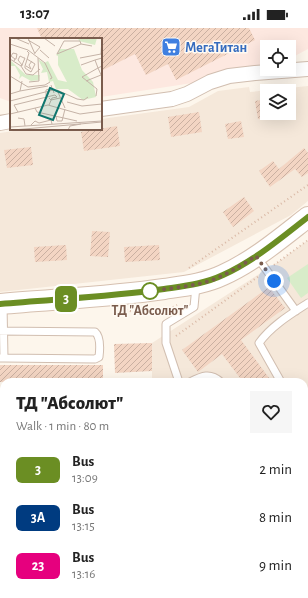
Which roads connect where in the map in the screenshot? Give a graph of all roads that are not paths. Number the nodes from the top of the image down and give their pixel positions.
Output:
1 (308, 69) edge
2 (102, 109) edge
3 (10, 121) edge
4 (0, 123) edge
5 (308, 217) edge
6 (261, 263) junction
7 (190, 278) junction
8 (308, 302) edge
9 (2, 304) edge
10 (296, 311) junction
11 (2, 331) edge
12 (2, 358) edge
13 (178, 378) edge
14 (198, 378) edge
15 (217, 378) edge
16 (279, 378) edge

1 - 2 street
3 - 4 street
5 - 6 main road
6 - 7 main road
6 - 10 lane
7 - 9 main road
7 - 13 lane
8 - 10 lane
9 - 11 lane
10 - 16 lane
11 - 12 lane
11 - 12 lane
14 - 15 lane

